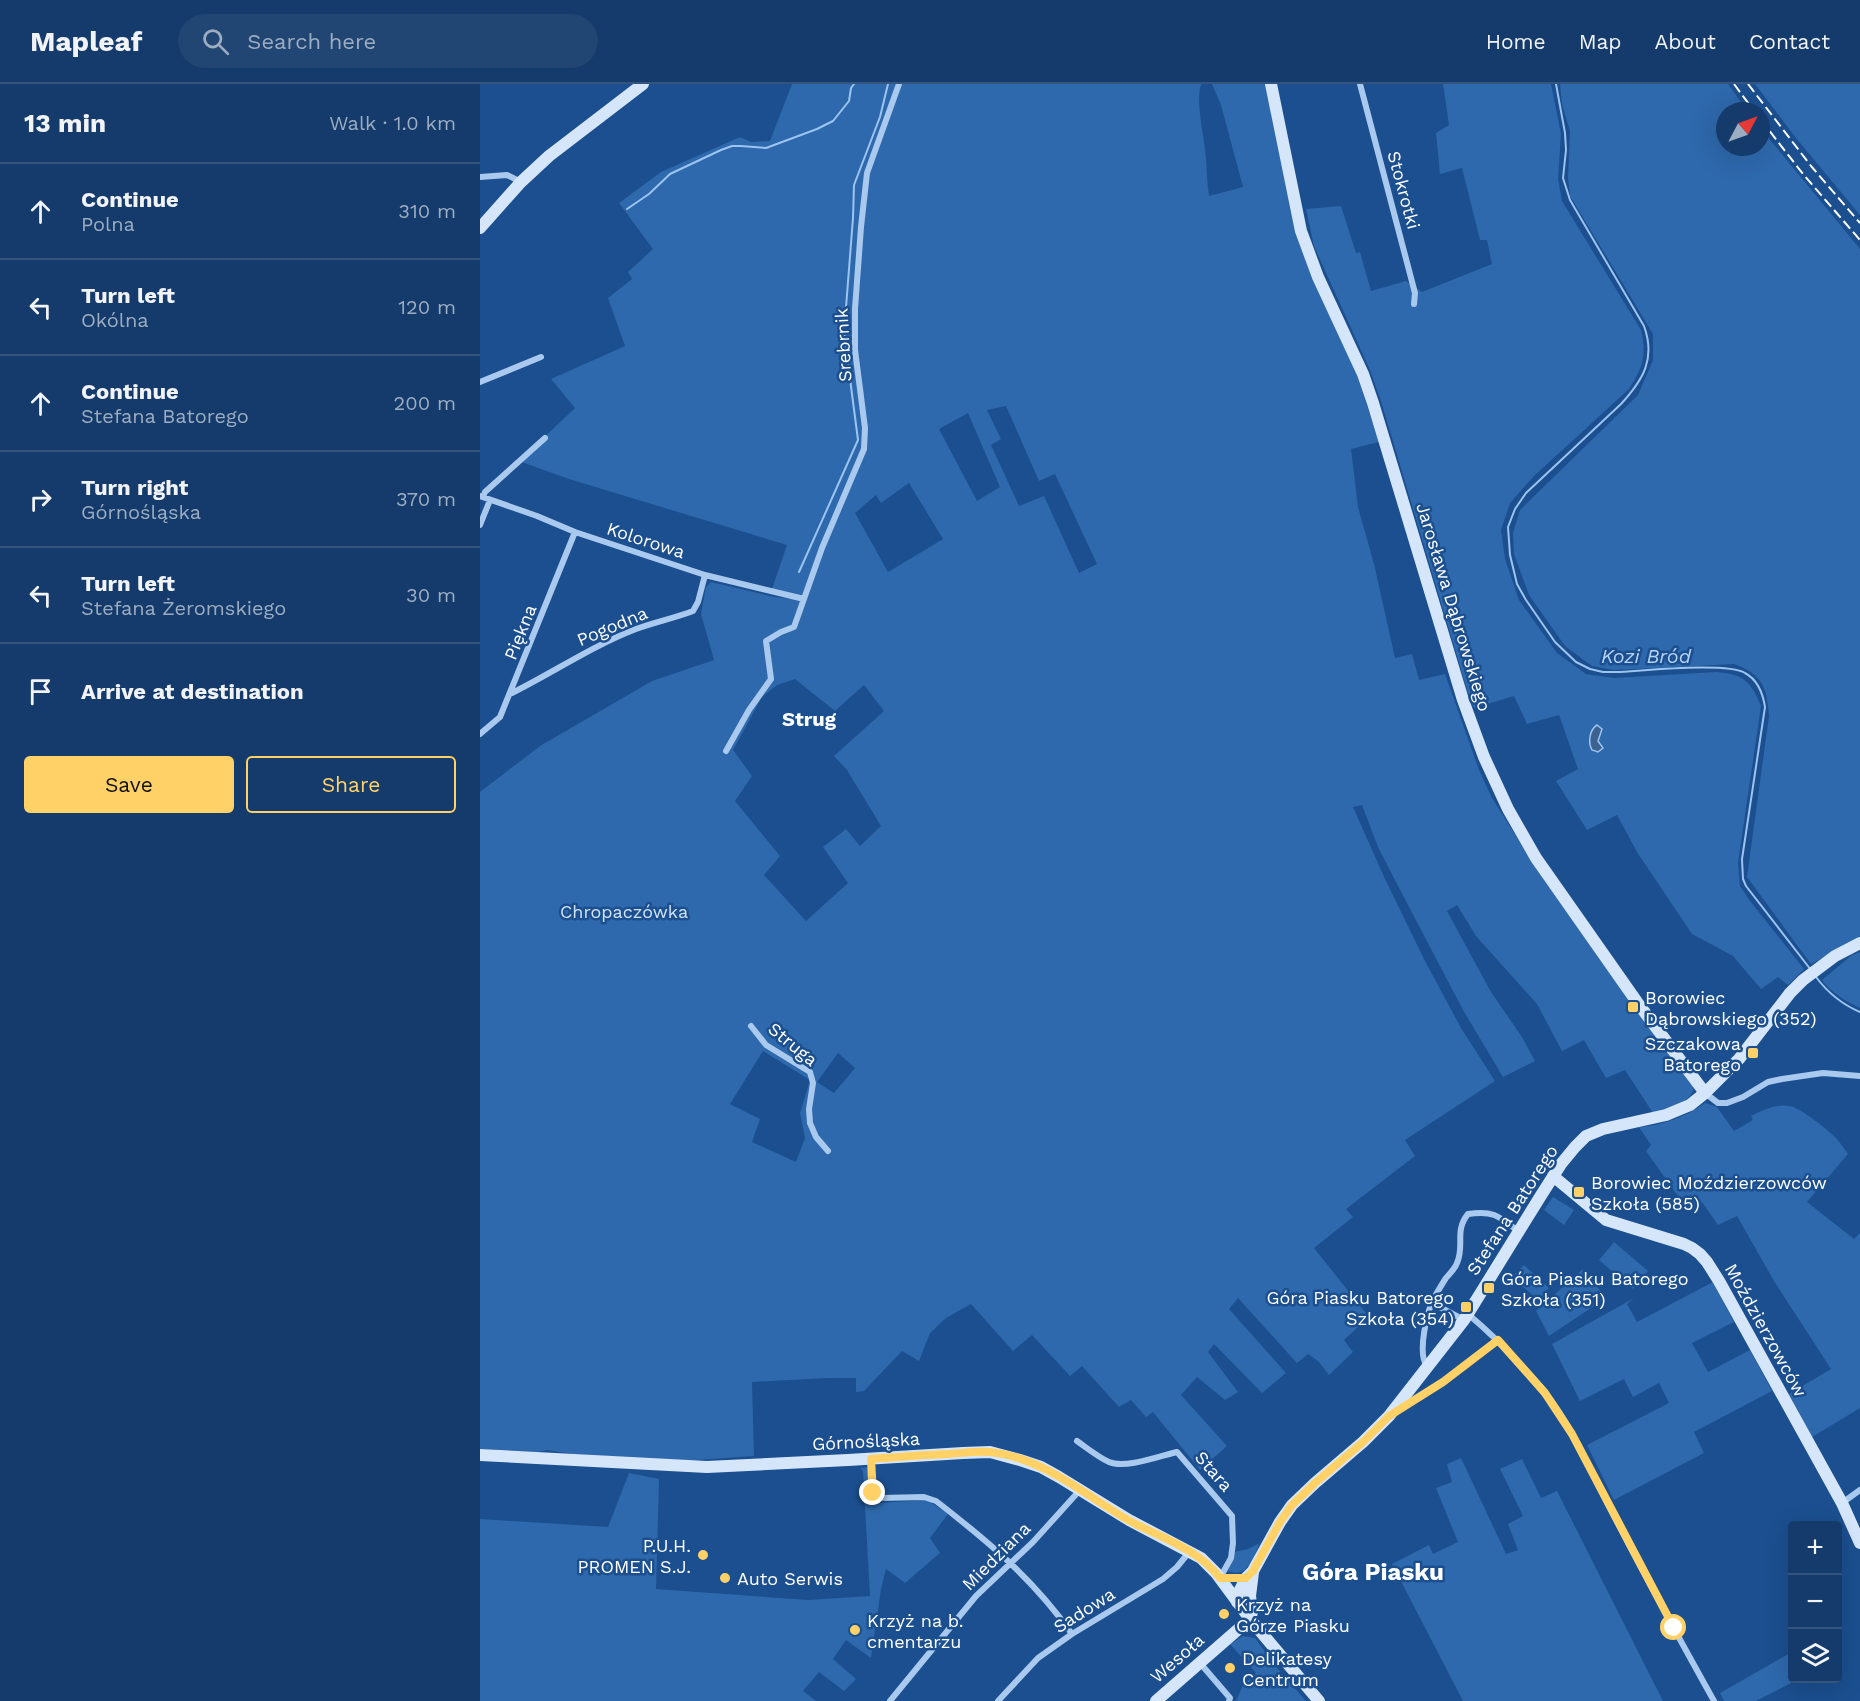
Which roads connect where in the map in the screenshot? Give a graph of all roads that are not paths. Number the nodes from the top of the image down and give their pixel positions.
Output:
1 (643, 84) edge
2 (899, 84) edge
3 (1271, 84) edge
4 (1360, 84) edge
5 (480, 177) edge
6 (521, 183) junction
7 (480, 228) edge
8 (1414, 304) dead end
9 (541, 357) dead end
10 (480, 382) edge
11 (545, 438) dead end
12 (481, 497) edge
13 (490, 500) junction
14 (480, 525) edge
15 (575, 532) junction
16 (705, 575) junction
17 (804, 599) junction
18 (512, 693) junction
19 (480, 734) edge
20 (726, 751) dead end
21 (1860, 943) edge
22 (752, 1026) dead end
23 (1860, 1076) edge
24 (1705, 1093) junction
25 (828, 1151) dead end
26 (1554, 1176) junction
27 (1518, 1231) junction
28 (1432, 1303) junction
29 (1466, 1317) junction
30 (1498, 1340) junction
31 (1427, 1366) junction
32 (1389, 1416) junction
33 (1077, 1441) dead end
34 (480, 1455) edge
35 (871, 1459) junction
36 (1080, 1490) junction
37 (1860, 1491) edge
38 (1842, 1503) junction
39 (1860, 1543) edge
40 (1190, 1551) junction
41 (1010, 1562) junction
42 (1250, 1575) junction
43 (1220, 1578) junction
44 (1250, 1596) junction
45 (1237, 1602) junction
46 (1250, 1619) junction
47 (1072, 1634) junction
48 (1199, 1663) junction
49 (890, 1701) edge
50 (998, 1701) edge
51 (1156, 1701) edge
52 (1229, 1701) edge
53 (1319, 1701) edge
54 (1714, 1701) edge

1 - 6 street
2 - 17 street, Srebrnik
3 - 24 street, Jarosława Dąbrowskiego
4 - 8 street, Stokrotki
5 - 6 street
6 - 7 street
9 - 10 street
11 - 12 street, Kolorowa
12 - 13 street, Kolorowa
13 - 14 street
13 - 15 street, Kolorowa
15 - 16 street, Kolorowa
15 - 18 street, Piękna
16 - 17 street, Kolorowa
16 - 18 street, Pogodna
17 - 20 street, Srebrnik
18 - 19 street, Piękna
21 - 24 street, Stefana Batorego
22 - 25 street, Struga
23 - 24 street
24 - 26 street, Stefana Batorego
26 - 27 street, Stefana Batorego
26 - 38 street, Moździerzowców
27 - 28 street
27 - 29 street, Stefana Batorego
28 - 29 street
28 - 31 street
29 - 30 street
29 - 31 street, Stefana Batorego
30 - 32 street
30 - 54 street
31 - 32 street, Stefana Batorego
32 - 42 street, Stefana Batorego
33 - 43 street, Stara
34 - 35 street, Górnośląska
35 - 36 street, Górnośląska
35 - 41 street
36 - 40 street, Górnośląska
36 - 41 street, Miedziana
37 - 38 street
38 - 39 street, Moździerzowców
40 - 43 street, Górnośląska
40 - 47 street, Sadowa
41 - 47 street
41 - 49 street, Miedziana
42 - 43 street
42 - 44 street, Stefana Batorego
42 - 45 street, Stefana Batorego
43 - 45 street, Górnośląska
44 - 45 street
44 - 46 street, Stefana Batorego
45 - 46 street, Górnośląska
46 - 48 street, Wesoła
46 - 53 street, Górnośląska
47 - 50 street, Sadowa
48 - 51 street, Wesoła
48 - 52 street

